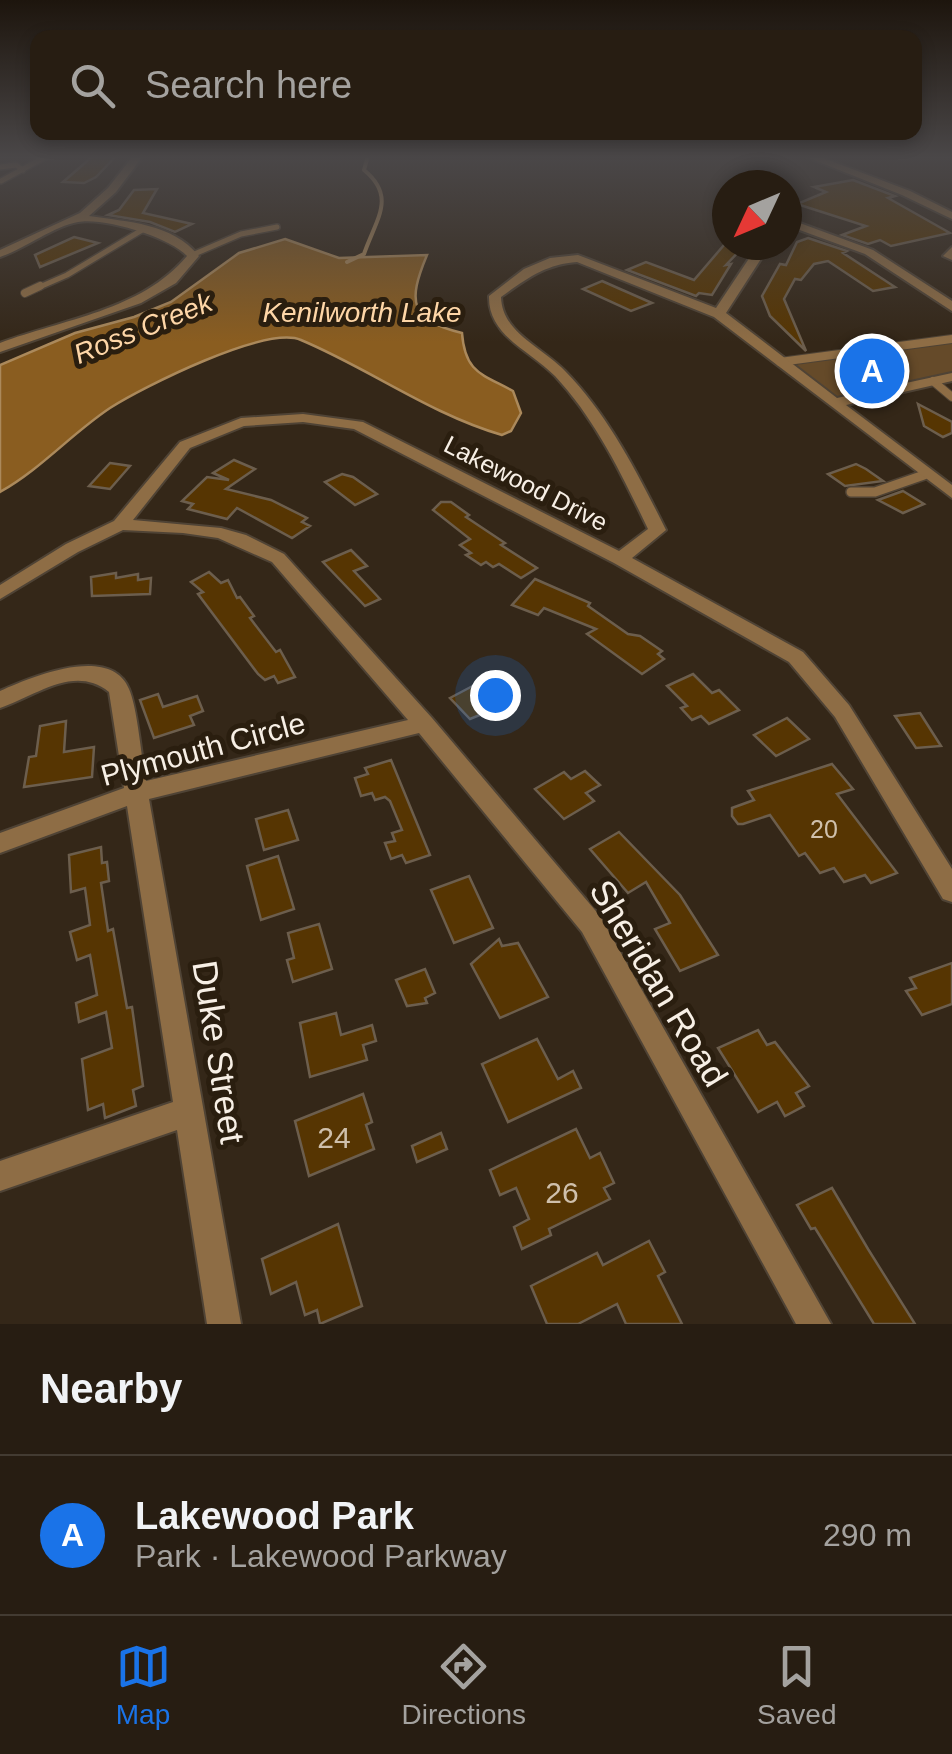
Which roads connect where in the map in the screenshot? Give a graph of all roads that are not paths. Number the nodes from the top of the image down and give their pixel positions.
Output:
1 (79, 218) joint
2 (277, 227) dead end
3 (802, 227) edge
4 (142, 230) junction
5 (0, 254) edge
6 (192, 255) junction
7 (754, 260) edge
8 (25, 293) dead end
9 (952, 307) edge
10 (720, 314) junction
11 (952, 338) edge
12 (0, 348) edge
13 (780, 362) junction
14 (952, 377) edge
15 (934, 381) junction
16 (952, 396) edge
17 (834, 403) junction
18 (924, 475) junction
19 (851, 492) dead end
20 (952, 493) edge
21 (120, 525) junction
22 (620, 559) junction
23 (0, 593) edge
24 (0, 700) edge
25 (424, 724) junction
26 (139, 792) junction
27 (0, 843) edge
28 (952, 892) edge
29 (190, 1112) junction
30 (0, 1176) edge
31 (224, 1324) edge
32 (814, 1324) edge

1 - 4 street
1 - 5 street
2 - 6 lane
3 - 9 street
4 - 6 street
4 - 8 lane
6 - 12 street
7 - 10 street
10 - 13 street, Lakewood Drive
10 - 22 street, Lakewood Drive
11 - 13 lane
13 - 17 street, Lakewood Drive
14 - 15 street
15 - 16 lane
15 - 17 street
17 - 18 street, Lakewood Drive
18 - 19 lane
18 - 20 street, Lakewood Drive
21 - 22 street, Lakewood Drive
21 - 23 street
21 - 25 street, Sheridan Road
22 - 28 street
24 - 26 street, Duke Street
25 - 26 street, Plymouth Circle
25 - 32 street, Sheridan Road
26 - 27 street, Plymouth Circle
26 - 29 street, Duke Street
29 - 30 street
29 - 31 street, Duke Street

